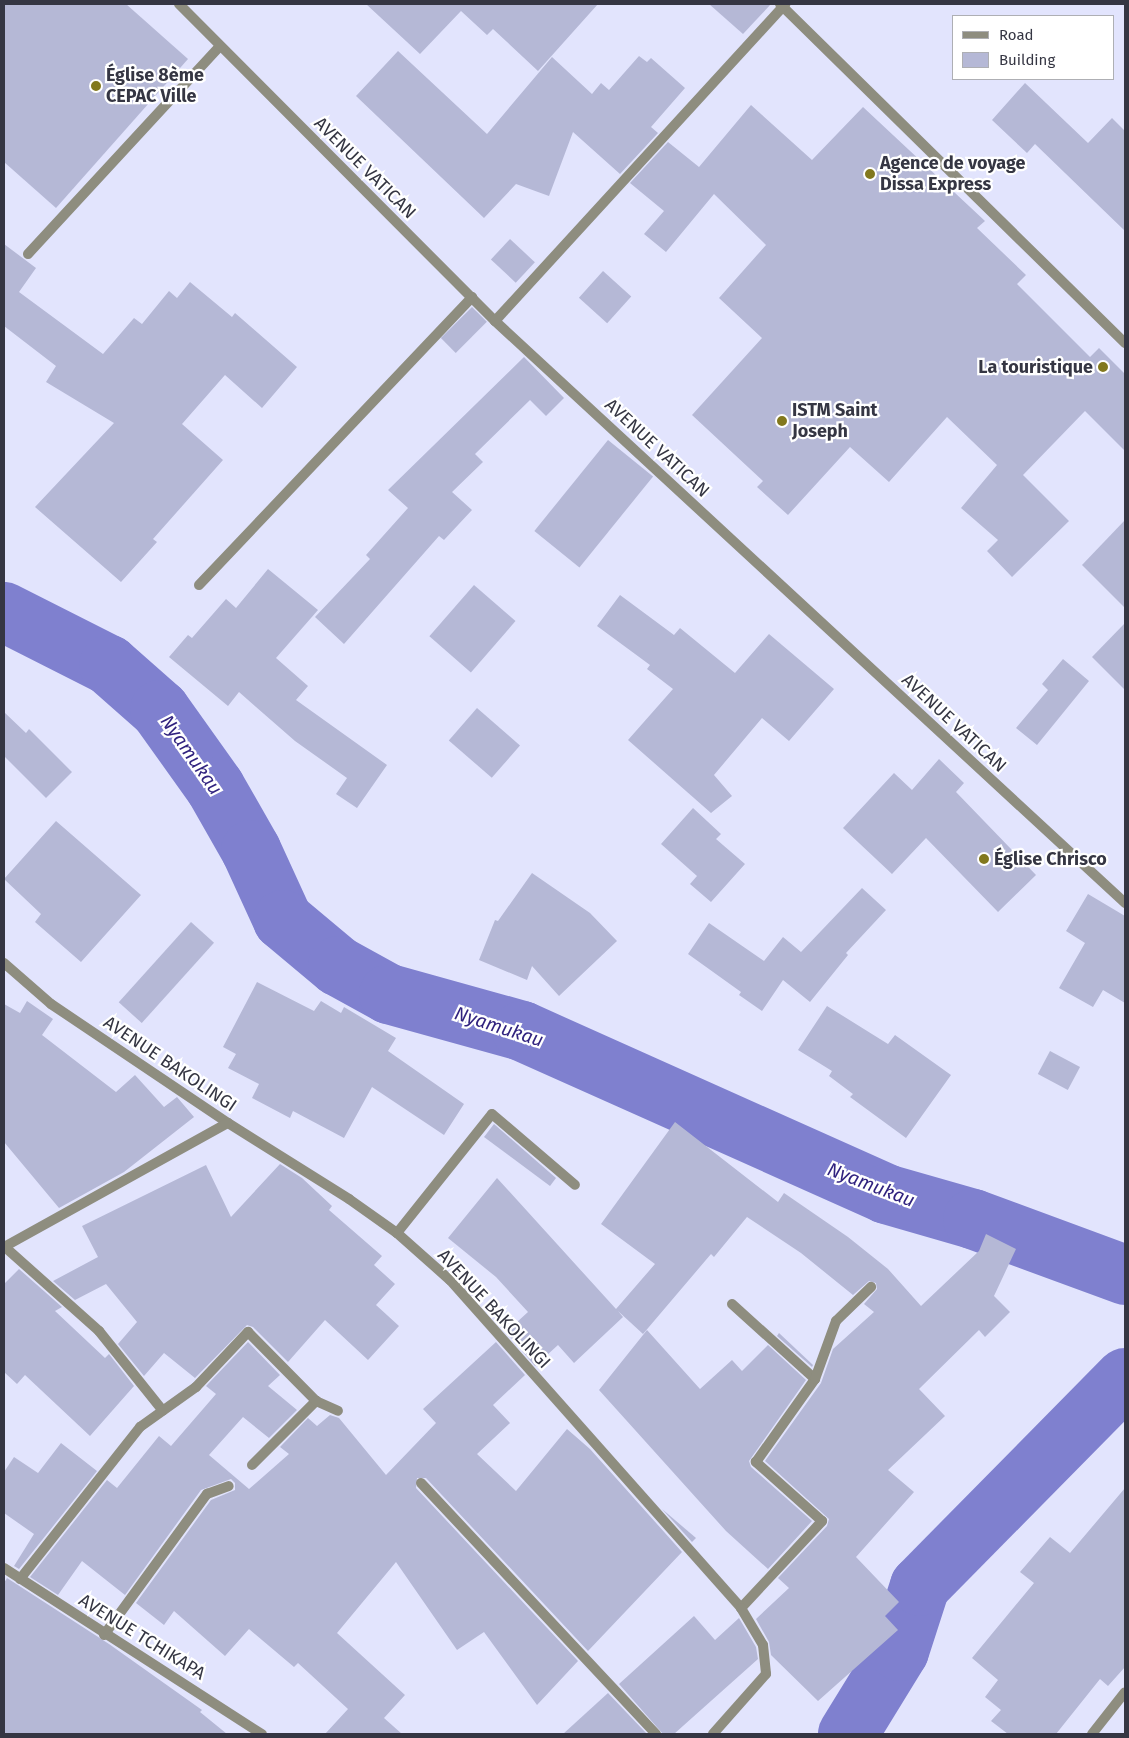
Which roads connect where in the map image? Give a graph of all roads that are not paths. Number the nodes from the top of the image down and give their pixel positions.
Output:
1 (178, 4) edge
2 (782, 5) edge
3 (220, 46) junction
4 (28, 254) dead end
5 (472, 297) junction
6 (495, 321) junction
7 (1125, 343) edge
8 (199, 585) dead end
9 (1125, 903) edge
10 (4, 963) edge
11 (228, 1123) junction
12 (575, 1185) dead end
13 (397, 1233) junction
14 (5, 1247) edge
15 (871, 1287) dead end
16 (732, 1304) dead end
17 (815, 1378) junction
18 (316, 1401) junction
19 (163, 1411) junction
20 (338, 1411) dead end
21 (252, 1465) dead end
22 (421, 1483) dead end
23 (228, 1486) dead end
24 (4, 1568) edge
25 (20, 1579) junction
26 (741, 1608) junction
27 (104, 1635) junction
28 (1125, 1692) edge
29 (262, 1734) edge
30 (656, 1734) edge
31 (713, 1734) edge
32 (1092, 1734) edge

1 - 3 street, AVENUE VATICAN
2 - 6 street
2 - 7 street
3 - 4 street
3 - 5 street, AVENUE VATICAN
5 - 6 street, AVENUE VATICAN
5 - 8 street
6 - 9 street, AVENUE VATICAN
10 - 11 street, AVENUE BAKOLINGI
11 - 13 street, AVENUE BAKOLINGI
11 - 14 street
12 - 13 street
13 - 26 street, AVENUE BAKOLINGI
14 - 19 street
15 - 17 street
16 - 17 street
17 - 26 street
18 - 19 street
18 - 20 street
18 - 21 street
19 - 25 street
22 - 30 street
23 - 27 street
24 - 25 street, AVENUE TCHIKAPA
25 - 27 street, AVENUE TCHIKAPA
26 - 31 street, AVENUE BAKOLINGI
27 - 29 street, AVENUE TCHIKAPA
28 - 32 street

